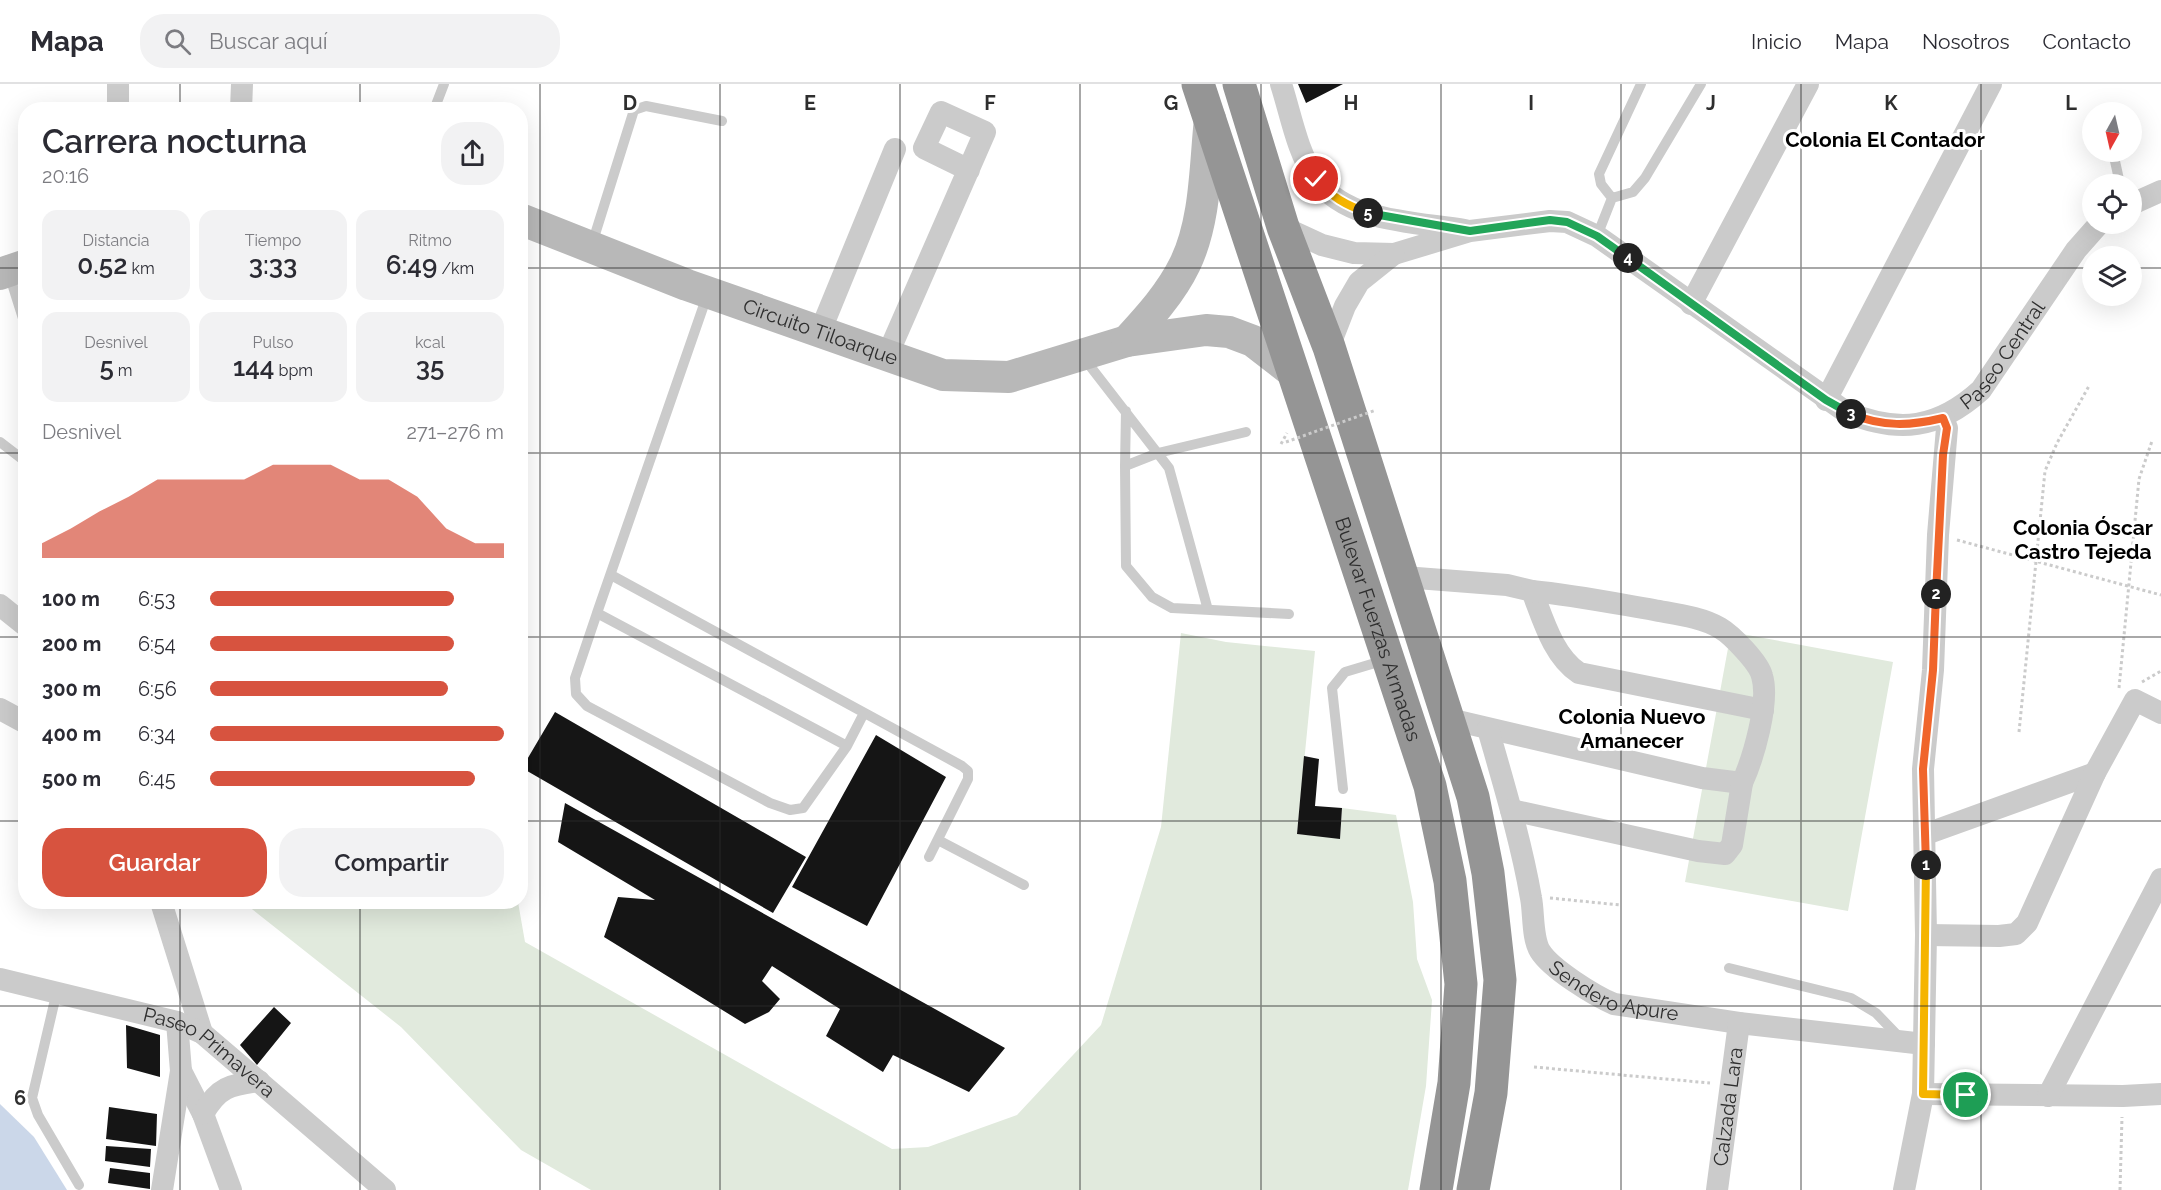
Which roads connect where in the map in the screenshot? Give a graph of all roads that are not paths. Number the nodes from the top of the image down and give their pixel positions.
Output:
1 (118, 84) edge
2 (242, 84) edge
3 (444, 84) edge
4 (1198, 84) edge
5 (1239, 84) edge
6 (1281, 84) edge
7 (1641, 84) edge
8 (1701, 84) edge
9 (1808, 84) edge
10 (1991, 84) edge
11 (118, 102) edge
12 (241, 102) edge
13 (437, 102) edge
14 (1210, 119) junction
15 (722, 121) dead end
16 (895, 148) dead end
17 (969, 170) dead end
18 (2161, 191) edge
19 (1612, 198) junction
20 (2142, 200) edge
21 (528, 222) edge
22 (1283, 227) junction
23 (1470, 231) junction
24 (18, 234) edge
25 (2090, 234) edge
26 (1597, 236) junction
27 (591, 247) junction
28 (1394, 254) junction
29 (15, 269) edge
30 (18, 285) edge
31 (708, 293) junction
32 (1691, 304) junction
33 (820, 332) junction
34 (1127, 341) junction
35 (1329, 347) junction
36 (1082, 355) junction
37 (887, 356) junction
38 (1293, 372) junction
39 (1826, 400) junction
40 (1125, 411) junction
41 (1943, 418) junction
42 (1246, 432) dead end
43 (0, 442) edge
44 (1158, 453) junction
45 (18, 456) edge
46 (1125, 466) junction
47 (611, 574) junction
48 (1404, 577) junction
49 (1532, 591) junction
50 (0, 605) edge
51 (1208, 610) junction
52 (597, 613) junction
53 (1289, 614) dead end
54 (18, 620) edge
55 (1388, 659) junction
56 (0, 709) edge
57 (1763, 710) junction
58 (864, 713) junction
59 (2161, 713) edge
60 (18, 719) edge
61 (1449, 719) junction
62 (1488, 729) junction
63 (847, 746) junction
64 (2095, 773) junction
65 (1742, 783) junction
66 (1343, 789) dead end
67 (1511, 810) junction
68 (1926, 834) junction
69 (938, 840) junction
70 (929, 858) dead end
71 (2161, 879) edge
72 (1024, 885) dead end
73 (163, 909) edge
74 (1926, 935) junction
75 (1729, 968) dead end
76 (0, 979) edge
77 (57, 991) junction
78 (177, 1022) junction
79 (1739, 1023) junction
80 (202, 1033) junction
81 (1914, 1043) junction
82 (181, 1071) junction
83 (259, 1081) junction
84 (1923, 1094) junction
85 (2161, 1094) edge
86 (2048, 1096) junction
87 (203, 1114) junction
88 (79, 1185) dead end
89 (162, 1190) edge
90 (231, 1190) edge
91 (385, 1190) edge
92 (1436, 1190) edge
93 (1473, 1190) edge
94 (1717, 1190) edge
95 (1904, 1190) edge

1 - 11 street
2 - 12 street
3 - 13 lane
4 - 14 highway, Bulevar Fuerzas Armadas
5 - 22 highway, Bulevar Fuerzas Armadas
6 - 23 street
7 - 19 lane
8 - 19 lane
9 - 32 street
10 - 39 street
14 - 34 street
14 - 38 highway, Bulevar Fuerzas Armadas
15 - 27 lane
16 - 33 street
17 - 37 street
18 - 20 street
19 - 26 lane
21 - 27 street, Circuito Tiloarque
22 - 28 street, Paseo Central
22 - 35 highway, Bulevar Fuerzas Armadas
23 - 26 street, Paseo Central
23 - 28 street, Paseo Central
24 - 29 lane
25 - 41 street, Paseo Central
26 - 32 street, Paseo Central
27 - 31 street, Circuito Tiloarque
28 - 35 street, Paseo Central
29 - 30 lane
31 - 33 street, Circuito Tiloarque
31 - 47 lane
32 - 39 street, Paseo Central
33 - 37 street, Circuito Tiloarque
34 - 36 street, Circuito Tiloarque
34 - 38 street, Circuito Tiloarque
35 - 48 highway, Bulevar Fuerzas Armadas
36 - 37 street, Circuito Tiloarque
36 - 40 lane
38 - 55 highway, Bulevar Fuerzas Armadas
39 - 41 street, Paseo Central
40 - 44 lane
40 - 46 lane
41 - 68 street
42 - 44 lane
43 - 45 lane
44 - 46 lane
44 - 51 lane
46 - 51 lane
47 - 52 lane
47 - 58 lane
48 - 49 street
48 - 61 highway, Bulevar Fuerzas Armadas
49 - 57 street
49 - 57 street
50 - 54 street
51 - 53 lane
52 - 63 lane
52 - 63 lane
55 - 66 lane
55 - 92 highway, Bulevar Fuerzas Armadas
56 - 60 street
57 - 65 street
58 - 63 lane
58 - 69 lane
59 - 64 street
61 - 62 street
61 - 93 highway, Bulevar Fuerzas Armadas
62 - 65 street
62 - 67 street, Sendero Apure
64 - 68 street
64 - 74 street
65 - 67 street
67 - 79 street, Sendero Apure
68 - 74 street
69 - 70 lane
69 - 72 lane
71 - 86 street
73 - 80 street
74 - 81 street
75 - 81 lane
76 - 77 street, Paseo Primavera
77 - 78 street, Paseo Primavera
77 - 88 lane
78 - 80 street, Paseo Primavera
78 - 82 street
79 - 81 street, Sendero Apure
79 - 94 street, Calzada Lara
80 - 83 street, Paseo Primavera
81 - 84 street
82 - 87 street
82 - 89 street
83 - 87 street
83 - 91 street, Paseo Primavera
84 - 86 street
84 - 95 street
85 - 86 street
87 - 90 street

